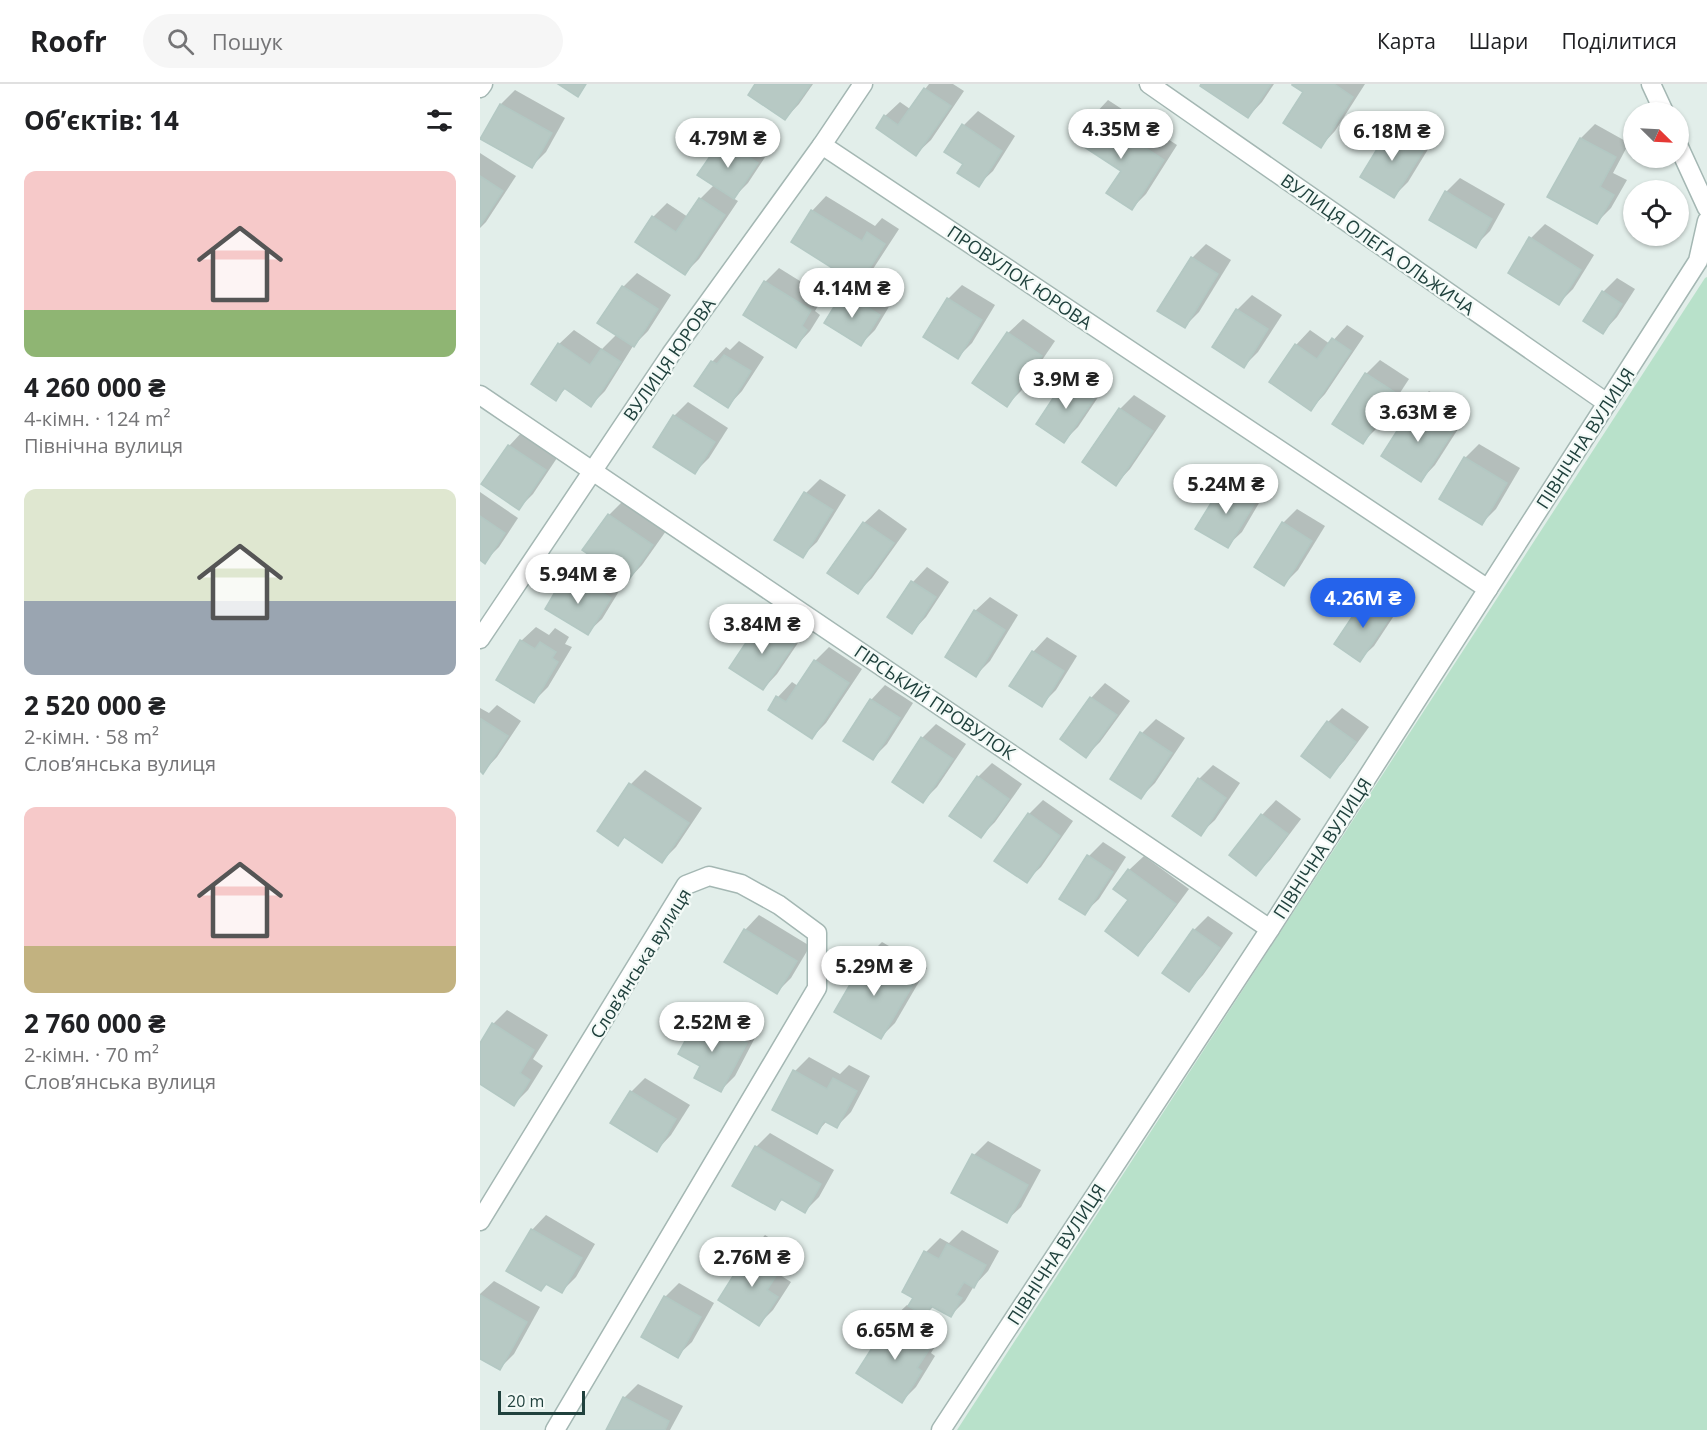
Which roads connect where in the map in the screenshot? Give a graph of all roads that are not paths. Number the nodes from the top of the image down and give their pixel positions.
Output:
1 (483, 84) edge
2 (863, 84) edge
3 (1149, 84) edge
4 (1651, 84) edge
5 (480, 88) edge
6 (1659, 102) edge
7 (822, 145) junction
8 (1689, 168) edge
9 (1707, 208) edge
10 (1707, 221) edge
11 (480, 395) edge
12 (1607, 403) junction
13 (592, 472) junction
14 (1488, 589) junction
15 (480, 639) edge
16 (1270, 929) junction
17 (480, 1221) edge
18 (555, 1430) edge
19 (941, 1430) edge

1 - 5 street
2 - 7 street, ВУЛИЦЯ ЮРОВА
3 - 12 street, ВУЛИЦЯ ОЛЕГА ОЛЬЖИЧА
4 - 6 street
7 - 13 street, ВУЛИЦЯ ЮРОВА
7 - 14 street, ПРОВУЛОК ЮРОВА
8 - 9 street
10 - 12 street, ПІВНІЧНА ВУЛИЦЯ
11 - 13 street, ГІРСЬКИЙ ПРОВУЛОК
12 - 14 street, ПІВНІЧНА ВУЛИЦЯ
13 - 15 street, ВУЛИЦЯ ЮРОВА
13 - 16 street, ГІРСЬКИЙ ПРОВУЛОК
14 - 16 street, ПІВНІЧНА ВУЛИЦЯ
16 - 19 street, ПІВНІЧНА ВУЛИЦЯ
17 - 18 street, Словʼянська вулиця

